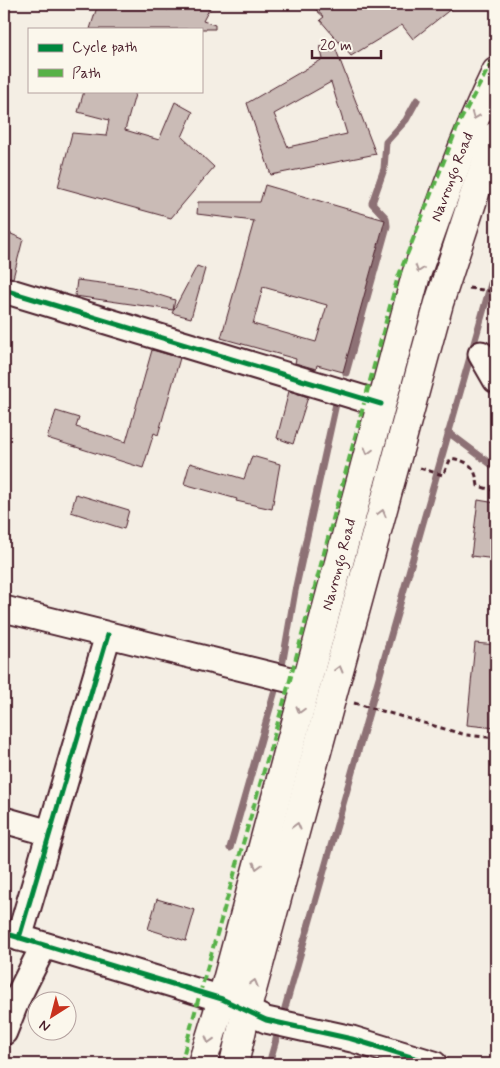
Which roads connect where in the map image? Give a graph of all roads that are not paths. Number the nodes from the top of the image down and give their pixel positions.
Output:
1 (496, 72) edge
2 (496, 136) edge
3 (4, 290) edge
4 (481, 354) dead end
5 (496, 380) edge
6 (381, 404) junction
7 (4, 609) edge
8 (108, 635) junction
9 (307, 684) junction
10 (4, 820) edge
11 (50, 833) junction
12 (12, 936) edge
13 (44, 945) junction
14 (222, 1000) junction
15 (246, 1012) junction
16 (4, 1032) edge
17 (202, 1064) edge
18 (234, 1064) edge
19 (434, 1064) edge

1 -> 6 highway, Navrongo Road
15 -> 2 highway, Navrongo Road
3 - 6 street
4 - 5 street
6 -> 9 highway, Navrongo Road
7 - 8 street
8 - 9 street
8 - 11 street
9 -> 14 highway, Navrongo Road
10 - 11 street
11 - 12 street
12 - 13 street
13 - 14 street
13 - 16 street
14 - 15 street
14 -> 17 highway, Navrongo Road
15 - 18 highway, Navrongo Road
15 - 19 street

